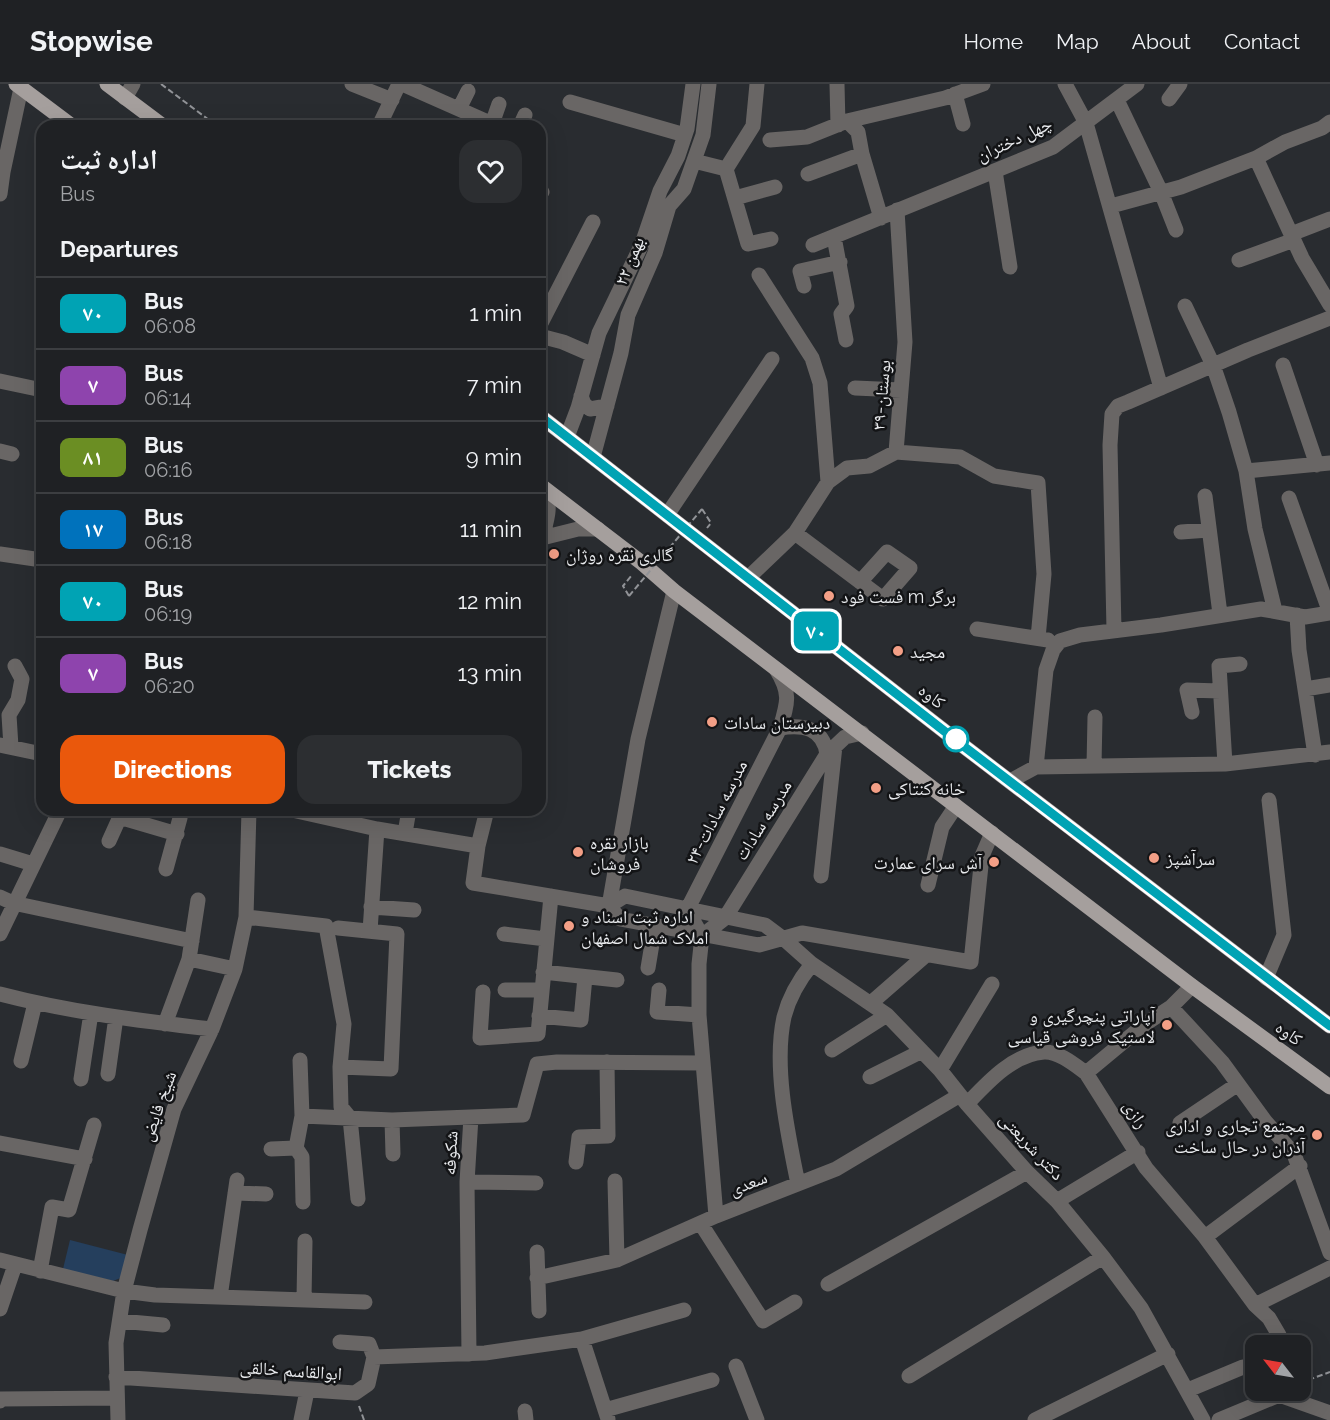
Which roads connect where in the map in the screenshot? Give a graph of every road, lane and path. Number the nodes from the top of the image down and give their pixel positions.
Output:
1 (107, 84) edge
2 (133, 84) edge
3 (161, 84) edge
4 (352, 84) edge
5 (401, 84) edge
6 (693, 84) edge
7 (709, 84) edge
8 (757, 84) edge
9 (837, 84) edge
10 (1065, 84) edge
11 (1137, 84) edge
12 (1180, 84) edge
13 (978, 85) edge
14 (19, 86) edge
15 (468, 91) dead end
16 (955, 94) junction
17 (125, 98) junction
18 (1169, 99) dead end
19 (392, 100) junction
20 (1116, 100) junction
21 (570, 102) dead end
22 (500, 104) dead end
23 (459, 109) junction
24 (64, 120) edge
25 (155, 120) edge
26 (209, 120) edge
27 (383, 120) edge
28 (480, 120) edge
29 (490, 120) edge
30 (1330, 122) edge
31 (842, 123) junction
32 (1086, 123) junction
33 (963, 124) dead end
34 (685, 135) junction
35 (770, 140) dead end
36 (862, 154) junction
37 (1256, 158) junction
38 (694, 161) junction
39 (726, 169) junction
40 (995, 171) junction
41 (807, 174) dead end
42 (775, 187) dead end
43 (1161, 192) junction
44 (0, 195) edge
45 (735, 198) junction
46 (1111, 206) junction
47 (897, 210) junction
48 (881, 218) junction
49 (1330, 219) edge
50 (593, 222) dead end
51 (1176, 230) dead end
52 (834, 237) junction
53 (1293, 237) junction
54 (771, 239) dead end
55 (813, 245) dead end
56 (1239, 260) dead end
57 (840, 262) junction
58 (1010, 267) dead end
59 (759, 275) dead end
60 (804, 286) dead end
61 (1328, 296) edge
62 (1185, 306) dead end
63 (546, 313) edge
64 (1330, 318) edge
65 (546, 338) edge
66 (846, 340) dead end
67 (593, 356) junction
68 (772, 359) dead end
69 (1213, 365) junction
70 (1283, 365) dead end
71 (0, 381) edge
72 (855, 388) dead end
73 (1161, 388) junction
74 (36, 389) edge
75 (901, 390) junction
76 (581, 396) junction
77 (607, 406) junction
78 (546, 421) edge
79 (567, 437) junction
80 (896, 452) junction
81 (593, 457) junction
82 (1323, 464) edge
83 (1246, 471) junction
84 (828, 482) junction
85 (546, 490) edge
86 (546, 494) edge
87 (1205, 496) dead end
88 (1289, 498) dead end
89 (667, 515) junction
90 (711, 523) dead end
91 (546, 524) edge
92 (598, 529) junction
93 (1209, 530) junction
94 (1181, 532) dead end
95 (795, 533) junction
96 (546, 539) edge
97 (0, 554) edge
98 (36, 559) edge
99 (748, 578) junction
100 (860, 582) junction
101 (623, 586) dead end
102 (674, 591) junction
103 (1275, 611) junction
104 (1330, 613) edge
105 (1220, 614) junction
106 (1297, 615) junction
107 (978, 629) dead end
108 (1114, 630) junction
109 (1038, 638) junction
110 (1060, 641) junction
111 (1240, 664) dead end
112 (15, 666) dead end
113 (777, 669) junction
114 (1330, 685) edge
115 (1305, 689) junction
116 (1220, 691) junction
117 (1192, 712) dead end
118 (1095, 717) dead end
119 (780, 728) junction
120 (862, 733) junction
121 (6, 746) edge
122 (831, 750) junction
123 (36, 753) edge
124 (1323, 753) edge
125 (1225, 764) junction
126 (1094, 766) junction
127 (1036, 767) junction
128 (1010, 781) junction
129 (1269, 800) dead end
130 (956, 806) junction
131 (57, 816) edge
132 (120, 816) edge
133 (127, 816) edge
134 (249, 816) edge
135 (338, 816) edge
136 (408, 816) edge
137 (486, 816) edge
138 (180, 818) dead end
139 (377, 829) junction
140 (405, 833) junction
141 (992, 833) junction
142 (177, 834) junction
143 (109, 841) dead end
144 (478, 846) junction
145 (0, 854) edge
146 (33, 864) junction
147 (166, 869) dead end
148 (822, 876) dead end
149 (928, 885) dead end
150 (551, 896) junction
151 (7, 900) edge
152 (198, 900) dead end
153 (609, 906) junction
154 (371, 907) junction
155 (414, 910) dead end
156 (687, 910) junction
157 (246, 917) junction
158 (725, 918) junction
159 (655, 926) junction
160 (332, 927) junction
161 (370, 931) junction
162 (0, 934) edge
163 (504, 934) dead end
164 (702, 936) junction
165 (546, 939) junction
166 (785, 940) junction
167 (192, 941) junction
168 (926, 955) junction
169 (189, 959) junction
170 (812, 964) junction
171 (648, 968) dead end
172 (235, 969) junction
173 (543, 972) junction
174 (585, 977) junction
175 (1266, 978) junction
176 (617, 980) dead end
177 (992, 984) dead end
178 (1192, 986) junction
179 (505, 990) dead end
180 (542, 990) junction
181 (659, 990) dead end
182 (483, 992) dead end
183 (0, 994) edge
184 (35, 1003) junction
185 (871, 1003) junction
186 (1170, 1007) junction
187 (91, 1012) junction
188 (886, 1014) junction
189 (699, 1015) junction
190 (539, 1016) junction
191 (116, 1017) junction
192 (165, 1024) junction
193 (1330, 1026) edge
194 (212, 1029) junction
195 (832, 1050) dead end
196 (922, 1052) junction
197 (21, 1060) dead end
198 (300, 1060) dead end
199 (607, 1062) junction
200 (703, 1063) junction
201 (340, 1067) junction
202 (940, 1070) junction
203 (1086, 1073) junction
204 (108, 1074) dead end
205 (870, 1077) dead end
206 (81, 1079) dead end
207 (1238, 1084) junction
208 (1330, 1087) edge
209 (963, 1099) junction
210 (302, 1116) junction
211 (471, 1117) junction
212 (350, 1118) junction
213 (392, 1120) junction
214 (1180, 1123) dead end
215 (94, 1125) dead end
216 (0, 1143) edge
217 (296, 1148) junction
218 (271, 1149) dead end
219 (1138, 1152) junction
220 (393, 1154) dead end
221 (85, 1159) junction
222 (576, 1162) dead end
223 (1300, 1166) junction
224 (1027, 1172) junction
225 (615, 1181) dead end
226 (467, 1182) junction
227 (536, 1183) dead end
228 (798, 1184) junction
229 (266, 1194) dead end
230 (358, 1199) dead end
231 (1057, 1201) junction
232 (303, 1202) dead end
233 (716, 1216) junction
234 (701, 1224) junction
235 (1205, 1237) junction
236 (305, 1241) dead end
237 (537, 1252) dead end
238 (1330, 1253) edge
239 (1103, 1257) junction
240 (617, 1260) junction
241 (8, 1263) edge
242 (1330, 1268) edge
243 (40, 1271) junction
244 (537, 1278) junction
245 (828, 1284) dead end
246 (124, 1292) junction
247 (220, 1297) junction
248 (304, 1300) junction
249 (365, 1302) dead end
250 (795, 1302) dead end
251 (1255, 1305) junction
252 (0, 1308) edge
253 (684, 1310) dead end
254 (539, 1311) dead end
255 (120, 1321) junction
256 (163, 1325) dead end
257 (1279, 1335) edge
258 (582, 1339) junction
259 (340, 1342) dead end
260 (469, 1354) junction
261 (1168, 1354) junction
262 (374, 1357) junction
263 (736, 1366) dead end
264 (1243, 1367) dead end
265 (1330, 1372) edge
266 (909, 1376) dead end
267 (116, 1377) junction
268 (1311, 1379) edge
269 (712, 1380) dead end
270 (1188, 1390) junction
271 (307, 1391) junction
272 (116, 1398) junction
273 (0, 1401) edge
274 (1263, 1401) edge
275 (1301, 1401) edge
276 (1330, 1413) edge
277 (607, 1415) edge
278 (118, 1420) edge
279 (301, 1420) edge
280 (757, 1420) edge
281 (1035, 1420) edge
282 (1203, 1420) edge
283 (1219, 1420) edge

1 - 17 main road
2 - 17 street
3 - 26 path
4 - 19 street
5 - 19 street
5 - 23 street
6 - 34 street, ۲۲ بهمن
7 - 38 street, ۲۲ بهمن
8 - 39 street
9 - 31 street
10 - 32 street
11 - 20 street, چهل دختران
12 - 18 street
13 - 16 street
14 - 24 main road
14 - 44 street
15 - 23 street
16 - 31 street
16 - 33 street
17 - 25 main road
19 - 27 street
20 - 32 street, چهل دختران
20 - 43 street
21 - 34 street
22 - 29 street
23 - 28 street
30 - 37 street
31 - 35 street
31 - 36 street
32 - 40 street, چهل دختران
32 - 46 street
34 - 67 street, ۲۲ بهمن
36 - 41 street
36 - 48 street
37 - 43 street
37 - 53 street
38 - 39 street
38 - 77 street, ۲۲ بهمن
39 - 45 street
40 - 47 street, چهل دختران
40 - 58 street
42 - 45 street
43 - 46 street
43 - 51 street
45 - 54 street
46 - 73 street
47 - 48 street, چهل دختران
47 - 75 street, ۳۹-بوستان
48 - 52 street, چهل دختران
49 - 53 street
50 - 63 street
52 - 55 street, چهل دختران
52 - 57 street
53 - 56 street
53 - 61 street
57 - 60 street
57 - 66 street
59 - 84 street
62 - 69 street
64 - 69 street
65 - 67 street
67 - 76 street, ۲۲ بهمن
68 - 89 street
69 - 73 street
69 - 83 street
70 - 82 street
71 - 74 street
72 - 75 street
73 - 108 street
75 - 80 street, ۳۹-بوستان
76 - 77 street
76 - 79 street, ۲۲ بهمن
77 - 81 street, ۲۲ بهمن
78 - 79 main road, کاوه
79 - 81 main road, کاوه
80 - 84 street, ۳۹-بوستان
80 - 109 street
81 - 89 main road, کاوه
82 - 83 street
83 - 103 street
84 - 95 street, ۳۹-بوستان
85 - 92 main road, کاوه
86 - 91 street
87 - 93 street
88 - 104 street
89 - 99 main road, کاوه
90 - 101 path, bridge
92 - 96 street
92 - 102 main road, کاوه
93 - 94 street
93 - 105 street
95 - 99 street, ۳۹-بوستان
95 - 100 street
97 - 98 street
99 - 128 main road, کاوه
100 - 100 street
102 - 113 main road, کاوه
102 - 153 street
103 - 105 street
103 - 106 street
104 - 106 street
105 - 108 street
106 - 115 street
107 - 109 street
108 - 110 street
109 - 110 street
110 - 127 street
111 - 116 street
112 - 121 street
113 - 119 street, ۲۴-مدرسه سادات
113 - 120 main road, کاوه
114 - 115 street
115 - 124 street
116 - 117 street
116 - 125 street
118 - 126 street
119 - 122 street
119 - 156 street, ۲۴-مدرسه سادات
120 - 122 street
120 - 130 main road, کاوه
121 - 123 street
122 - 148 street
122 - 158 street, مدرسه سادات
124 - 125 street
125 - 126 street
126 - 127 street
127 - 128 street
128 - 175 main road, کاوه
129 - 175 street
130 - 141 main road, کاوه
130 - 149 street
131 - 146 street
132 - 143 street
133 - 142 street
134 - 157 street, شیخ فایض
135 - 139 street
136 - 140 street
137 - 144 street
138 - 142 street
139 - 140 street
139 - 154 street
140 - 144 street
141 - 168 street
141 - 178 main road, کاوه
142 - 147 street
144 - 150 street, دکتر شریعتی
145 - 146 street
146 - 151 street
150 - 153 street, دکتر شریعتی
150 - 165 street
151 - 162 street
151 - 167 street
152 - 167 street
153 - 156 street, دکتر شریعتی
153 - 159 street, دکتر شریعتی
154 - 155 street
154 - 161 street
156 - 158 street, دکتر شریعتی
156 - 164 street
157 - 160 street
157 - 172 street, شیخ فایض
158 - 164 street, مدرسه سادات
158 - 166 street, دکتر شریعتی
159 - 164 street, دکتر شریعتی
159 - 171 street
160 - 161 street
160 - 201 street
161 - 201 street
163 - 165 street
164 - 166 street, دکتر شریعتی
164 - 189 street
165 - 173 street
166 - 168 street
166 - 170 street, دکتر شریعتی
167 - 169 street
168 - 185 street
169 - 172 street
169 - 192 street
170 - 185 street, دکتر شریعتی
170 - 228 street
172 - 194 street, شیخ فایض
173 - 174 street
173 - 180 street
174 - 176 street
174 - 190 street
175 - 193 main road, کاوه
177 - 202 street
178 - 186 street
178 - 208 main road, کاوه
179 - 180 street
180 - 190 street
181 - 189 street
182 - 190 street
183 - 184 street
184 - 187 street
184 - 197 street
185 - 188 street, دکتر شریعتی
186 - 203 street
186 - 207 street
187 - 191 street
187 - 206 street
188 - 195 street
188 - 196 street, دکتر شریعتی
189 - 200 street
191 - 192 street
191 - 204 street
192 - 194 street
194 - 246 street, شیخ فایض
196 - 202 street, دکتر شریعتی
196 - 205 street
198 - 210 street
199 - 200 street, شکوفه
199 - 211 street, شکوفه
199 - 222 street
200 - 233 street
201 - 212 street
202 - 209 street, دکتر شریعتی
203 - 209 street, رازی
203 - 219 street, رازی
207 - 214 street
207 - 223 street
209 - 224 street, دکتر شریعتی
209 - 228 street, سعدی
210 - 212 street
210 - 217 street
211 - 213 street
211 - 226 street, شکوفه
212 - 213 street
212 - 230 street
213 - 220 street
215 - 221 street
216 - 221 street
217 - 218 street
217 - 232 street
219 - 231 street
219 - 235 street, رازی
221 - 243 street
223 - 235 street
223 - 238 street
224 - 231 street, دکتر شریعتی
224 - 245 street
225 - 240 street
226 - 227 street
226 - 260 street, شکوفه
228 - 233 street, سعدی
229 - 247 street
231 - 239 street, دکتر شریعتی
233 - 234 street, سعدی
234 - 240 street, سعدی
234 - 250 street
235 - 251 street, رازی
236 - 248 street
237 - 244 street
239 - 261 street, دکتر شریعتی
239 - 266 street
240 - 244 street, سعدی
241 - 243 street
241 - 252 street
242 - 251 street
243 - 246 street
244 - 254 street
246 - 247 street
246 - 255 street, شیخ فایض
247 - 248 street
248 - 249 street
251 - 257 street, رازی
253 - 258 street
255 - 256 street
255 - 267 street, شیخ فایض
258 - 260 street
258 - 277 street
259 - 262 street
260 - 262 street
261 - 270 street, دکتر شریعتی
261 - 281 street
262 - 271 street, ابوالقاسم خالقی
263 - 280 street
264 - 270 street
265 - 268 path
267 - 271 street, ابوالقاسم خالقی
267 - 272 street, شیخ فایض
269 - 277 street
270 - 282 street, دکتر شریعتی
271 - 279 street
272 - 273 street
272 - 278 street, شیخ فایض
274 - 283 street
275 - 276 street

